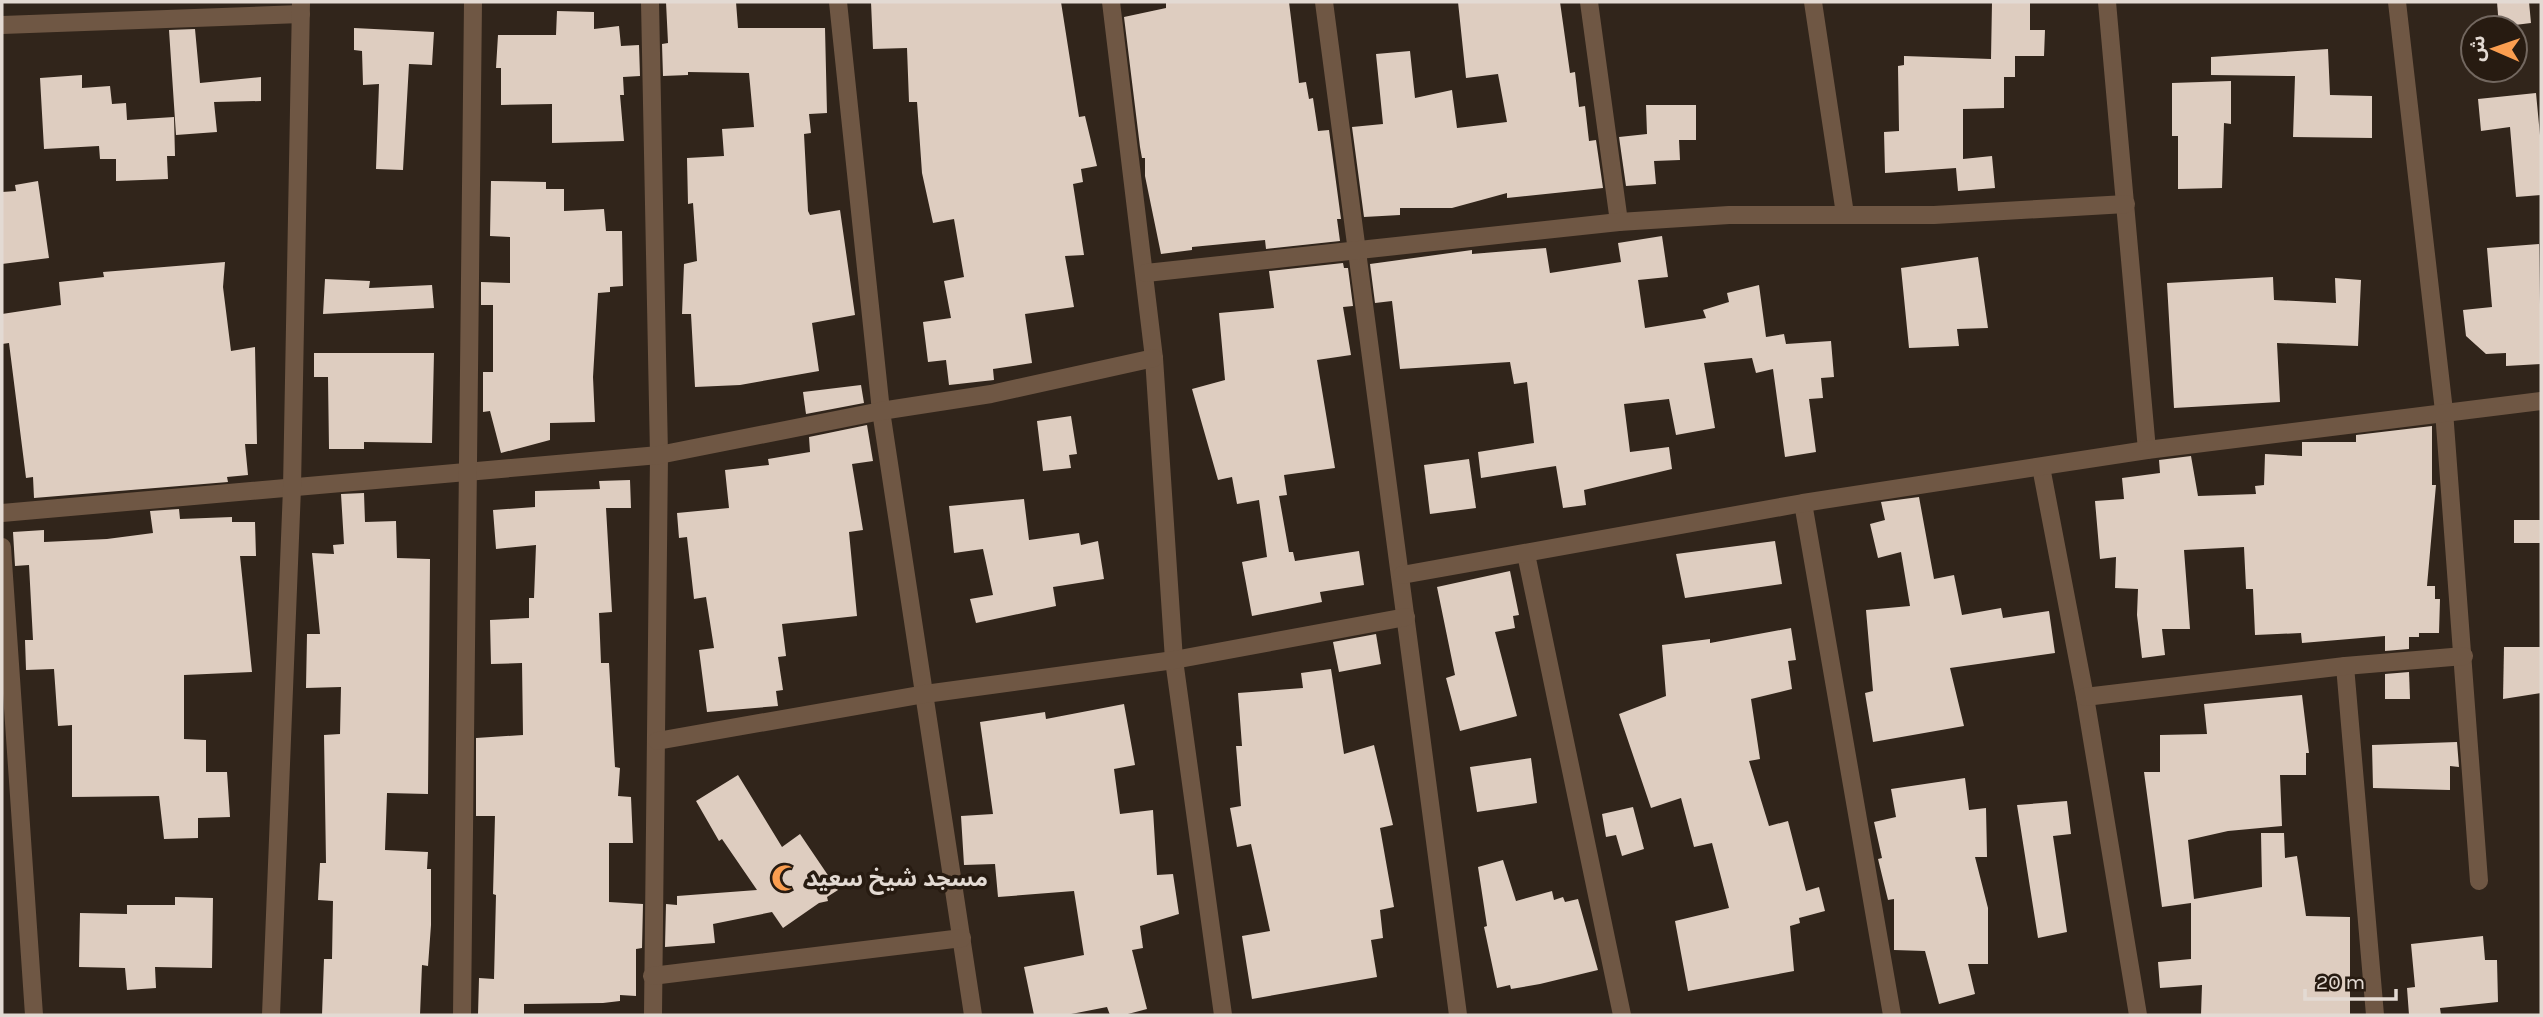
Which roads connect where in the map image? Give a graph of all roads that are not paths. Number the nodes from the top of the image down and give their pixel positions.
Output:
1 (473, 2) edge
2 (650, 2) edge
3 (838, 2) edge
4 (1111, 2) edge
5 (1324, 2) edge
6 (1589, 2) edge
7 (1813, 2) edge
8 (2107, 2) edge
9 (2397, 2) edge
10 (301, 8) edge
11 (2, 25) edge
12 (2126, 204) junction
13 (1845, 214) junction
14 (1619, 222) junction
15 (1359, 252) junction
16 (1146, 273) junction
17 (1154, 358) junction
18 (2541, 401) edge
19 (881, 411) junction
20 (2444, 411) junction
21 (2147, 450) junction
22 (659, 455) junction
23 (2041, 467) junction
24 (466, 471) junction
25 (292, 488) junction
26 (1804, 503) junction
27 (2, 513) edge
28 (2, 547) edge
29 (1526, 554) junction
30 (1402, 575) junction
31 (1406, 617) junction
32 (2464, 656) junction
33 (1174, 660) junction
34 (2345, 666) junction
35 (925, 694) junction
36 (2085, 697) junction
37 (657, 741) junction
38 (2479, 881) dead end
39 (962, 938) junction
40 (652, 976) junction
41 (34, 1015) edge
42 (271, 1015) edge
43 (462, 1015) edge
44 (653, 1015) edge
45 (973, 1015) edge
46 (1223, 1015) edge
47 (1458, 1015) edge
48 (1622, 1015) edge
49 (1892, 1015) edge
50 (2138, 1015) edge
51 (2375, 1015) edge

1 - 24 street
2 - 22 street
3 - 19 street
4 - 16 street
5 - 15 street
6 - 14 street
7 - 13 street
8 - 12 street
9 - 20 street
10 - 11 street
10 - 25 street
12 - 13 street
12 - 21 street
13 - 14 street
14 - 15 street
15 - 16 street
15 - 30 street
16 - 17 street
17 - 19 street
17 - 33 street
18 - 20 street
19 - 22 street
19 - 35 street
20 - 21 street
20 - 32 street
21 - 23 street
22 - 24 street
22 - 37 street
23 - 26 street
23 - 36 street
24 - 25 street
24 - 43 street
25 - 27 street
25 - 42 street
26 - 29 street
26 - 49 street
28 - 41 street
29 - 30 street
29 - 48 street
30 - 31 street
31 - 33 street
31 - 47 street
32 - 34 street
32 - 38 street
33 - 35 street
33 - 46 street
34 - 36 street
34 - 51 street
35 - 37 street
35 - 39 street
36 - 50 street
37 - 40 street
39 - 40 street
39 - 45 street
40 - 44 street

